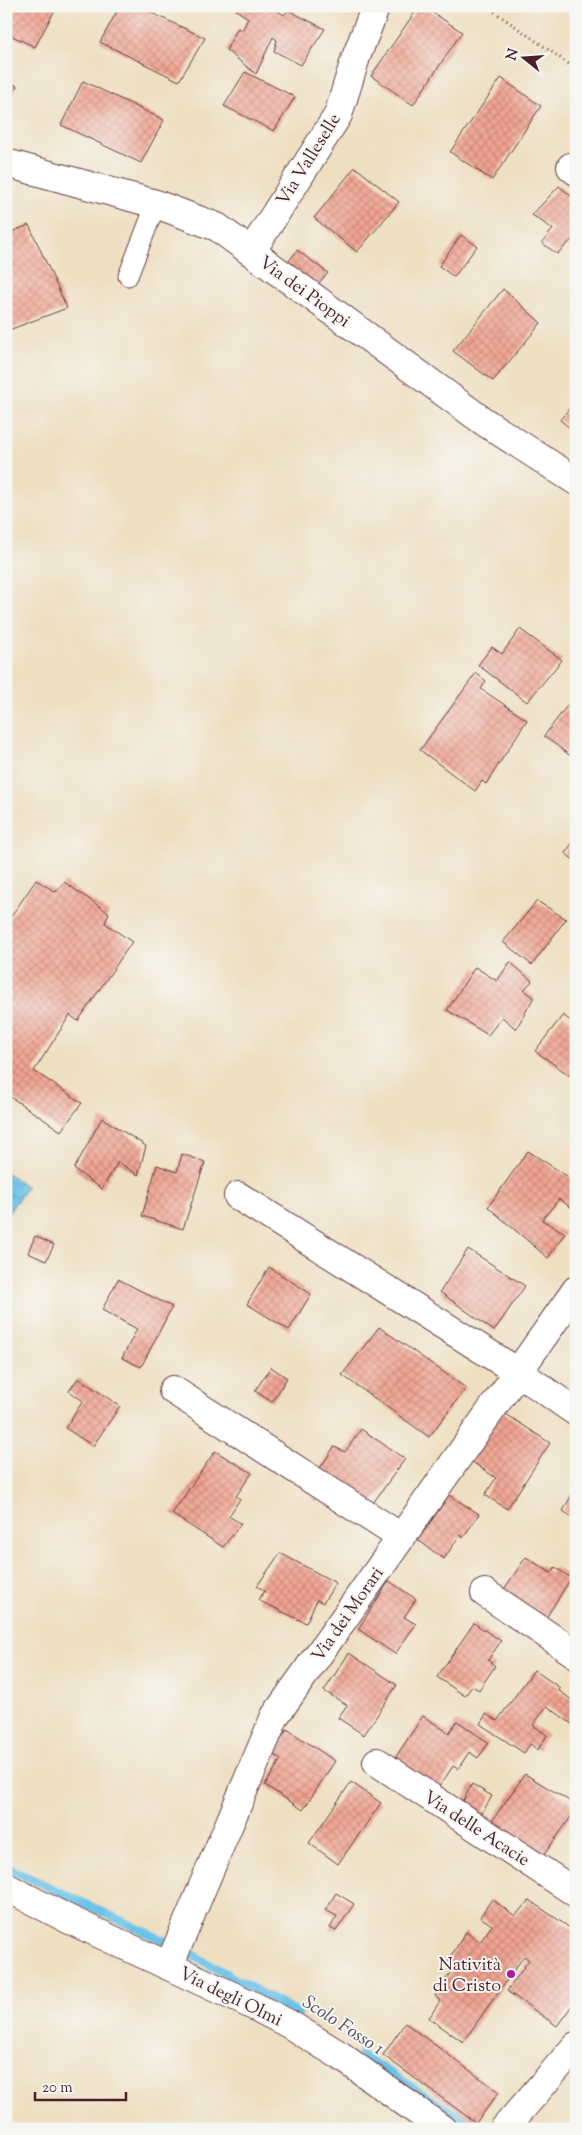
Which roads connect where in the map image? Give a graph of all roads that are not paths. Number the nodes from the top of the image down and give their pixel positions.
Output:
1 (376, 6) edge
2 (6, 163) edge
3 (156, 204) junction
4 (251, 252) junction
5 (128, 276) dead end
6 (576, 481) edge
7 (238, 1196) dead end
8 (576, 1290) edge
9 (518, 1372) junction
10 (173, 1390) dead end
11 (576, 1412) edge
12 (401, 1537) junction
13 (485, 1593) dead end
14 (576, 1654) edge
15 (377, 1762) dead end
16 (6, 1887) edge
17 (576, 1893) edge
18 (169, 1966) junction
19 (576, 2046) edge
20 (442, 2129) edge
21 (504, 2129) edge

1 - 4 street, Via Valleselle
2 - 3 street, Via dei Pioppi
3 - 4 street, Via dei Pioppi
3 - 5 lane
4 - 6 street, Via dei Pioppi
7 - 9 street
8 - 9 street, Via dei Morari
9 - 11 street
9 - 12 street, Via dei Morari
10 - 12 street
12 - 18 street, Via dei Morari
13 - 14 street
15 - 17 street, Via delle Acacie
16 - 18 street, Via degli Olmi
18 - 20 street, Via degli Olmi
19 - 21 street

